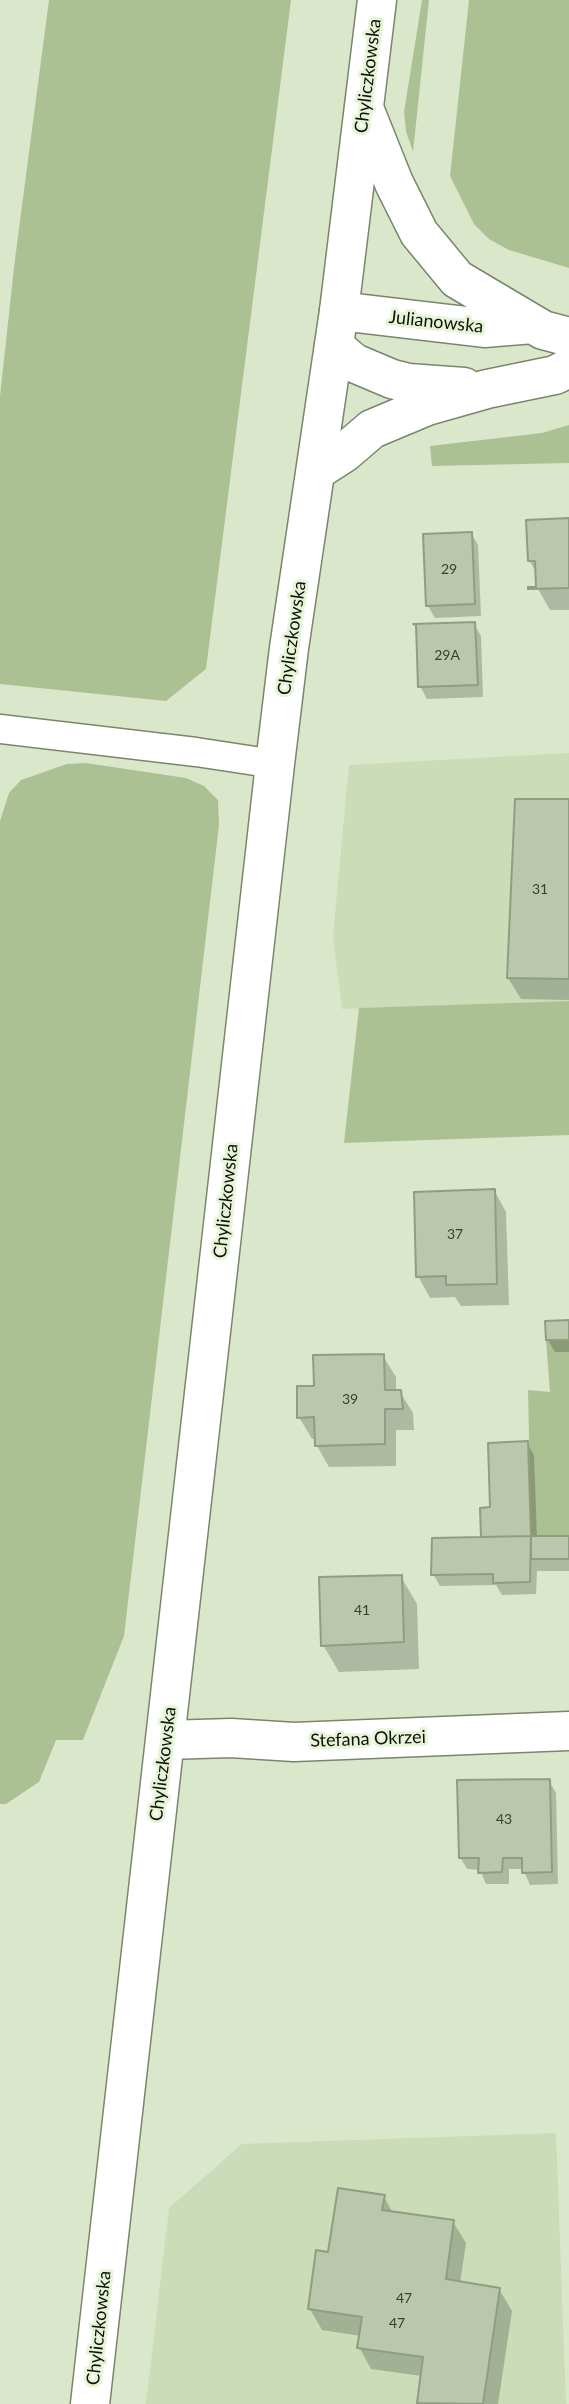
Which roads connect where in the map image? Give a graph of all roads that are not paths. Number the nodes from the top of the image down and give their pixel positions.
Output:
1 (377, 0) edge
2 (364, 108) junction
3 (533, 324) junction
4 (336, 329) junction
5 (569, 337) edge
6 (569, 368) edge
7 (487, 389) junction
8 (316, 471) junction
9 (0, 729) edge
10 (275, 764) junction
11 (569, 1731) edge
12 (166, 1740) junction
13 (90, 2404) edge

1 - 2 street, Chyliczkowska
2 - 3 street, Julianowska
2 - 4 street, Chyliczkowska
3 - 4 street, Julianowska
3 - 5 street, Julianowska
4 - 7 street
4 - 8 street, Chyliczkowska
6 - 7 street
7 - 8 street
8 - 10 street, Chyliczkowska
9 - 10 lane
10 - 12 street, Chyliczkowska
11 - 12 street, Stefana Okrzei
12 - 13 street, Chyliczkowska

